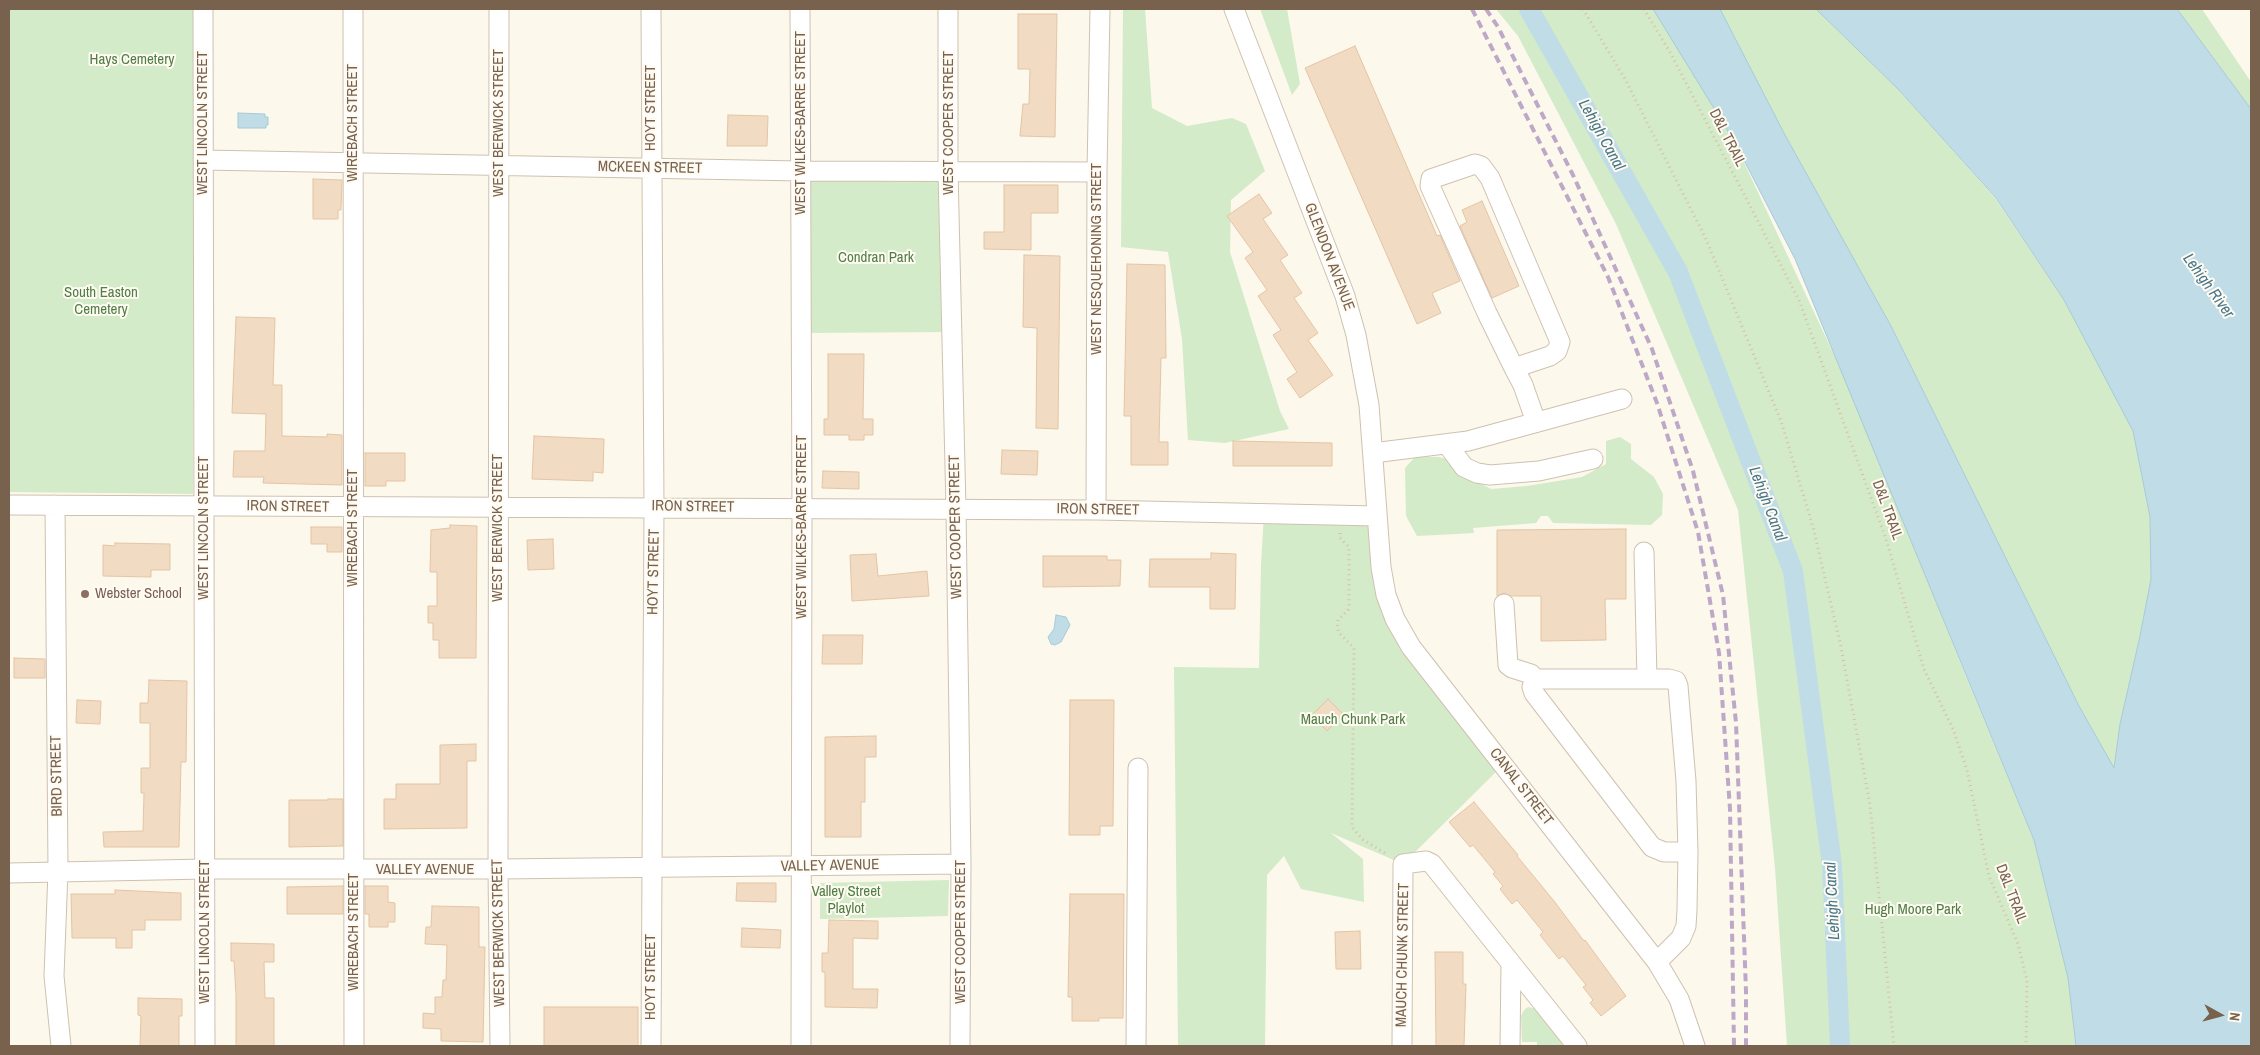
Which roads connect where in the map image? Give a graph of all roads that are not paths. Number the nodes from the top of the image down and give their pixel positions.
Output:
1 (203, 9) edge
2 (354, 9) edge
3 (499, 9) edge
4 (651, 9) edge
5 (800, 9) edge
6 (948, 9) edge
7 (1100, 9) edge
8 (1234, 9) edge
9 (203, 160) junction
10 (353, 163) junction
11 (498, 165) junction
12 (652, 168) junction
13 (801, 171) junction
14 (948, 171) junction
15 (1097, 172) junction
16 (1514, 368) junction
17 (1622, 399) dead end
18 (1536, 422) junction
19 (1447, 444) junction
20 (1373, 453) junction
21 (1593, 459) dead end
22 (55, 504) junction
23 (9, 505) edge
24 (204, 506) junction
25 (353, 507) junction
26 (654, 507) junction
27 (498, 508) junction
28 (802, 509) junction
29 (956, 509) junction
30 (1096, 510) junction
31 (1377, 516) junction
32 (1644, 552) dead end
33 (1504, 604) dead end
34 (1647, 679) junction
35 (1536, 681) junction
36 (1138, 768) dead end
37 (1688, 852) junction
38 (961, 864) junction
39 (801, 867) junction
40 (651, 868) junction
41 (206, 869) junction
42 (498, 869) junction
43 (354, 870) junction
44 (58, 871) junction
45 (9, 873) edge
46 (1657, 962) junction
47 (1512, 964) junction
48 (61, 1046) edge
49 (205, 1046) edge
50 (354, 1046) edge
51 (500, 1046) edge
52 (650, 1046) edge
53 (801, 1046) edge
54 (960, 1046) edge
55 (1136, 1046) edge
56 (1402, 1046) edge
57 (1510, 1046) edge
58 (1577, 1046) edge
59 (1695, 1046) edge

1 - 9 street, WEST LINCOLN STREET
2 - 10 street, WIREBACH STREET
3 - 11 street, WEST BERWICK STREET
4 - 12 street, HOYT STREET
5 - 13 street, WEST WILKES-BARRE STREET
6 - 14 street, WEST COOPER STREET
7 - 15 street, WEST NESQUEHONING STREET
8 - 20 street, GLENDON AVENUE
9 - 10 street, MCKEEN STREET
9 - 24 street, WEST LINCOLN STREET
10 - 11 street, MCKEEN STREET
10 - 25 street, WIREBACH STREET
11 - 12 street, MCKEEN STREET
11 - 27 street, WEST BERWICK STREET
12 - 13 street, MCKEEN STREET
12 - 26 street, HOYT STREET
13 - 14 street, MCKEEN STREET
13 - 28 street, WEST WILKES-BARRE STREET
14 - 15 street, MCKEEN STREET
14 - 29 street, WEST COOPER STREET
15 - 30 street, WEST NESQUEHONING STREET
16 - 16 street
16 - 18 street
17 - 18 street
18 - 19 street
19 - 20 street
19 - 21 street
20 - 31 street, GLENDON AVENUE
22 - 23 street, IRON STREET
22 - 24 street, IRON STREET
22 - 44 street, BIRD STREET
24 - 25 street, IRON STREET
24 - 41 street, WEST LINCOLN STREET
25 - 27 street, IRON STREET
25 - 43 street, WIREBACH STREET
26 - 27 street, IRON STREET
26 - 28 street, IRON STREET
26 - 40 street, HOYT STREET
27 - 42 street, WEST BERWICK STREET
28 - 29 street, IRON STREET
28 - 39 street, WEST WILKES-BARRE STREET
29 - 30 street, IRON STREET
29 - 38 street, WEST COOPER STREET
30 - 31 street, IRON STREET
31 - 46 street, CANAL STREET
32 - 34 street
33 - 35 street
34 - 35 street
34 - 37 street
35 - 37 street
36 - 55 street
37 - 46 street
38 - 39 street, VALLEY AVENUE
38 - 54 street, WEST COOPER STREET
39 - 40 street, VALLEY AVENUE
39 - 53 street, WEST WILKES-BARRE STREET
40 - 42 street, VALLEY AVENUE
40 - 52 street, HOYT STREET
41 - 43 street, VALLEY AVENUE
41 - 44 street, VALLEY AVENUE
41 - 49 street, WEST LINCOLN STREET
42 - 43 street, VALLEY AVENUE
42 - 51 street, WEST BERWICK STREET
43 - 50 street, WIREBACH STREET
44 - 45 street, VALLEY AVENUE
44 - 48 street, BIRD STREET
46 - 59 street, CANAL STREET
47 - 56 street, MAUCH CHUNK STREET
47 - 57 street
47 - 58 street

